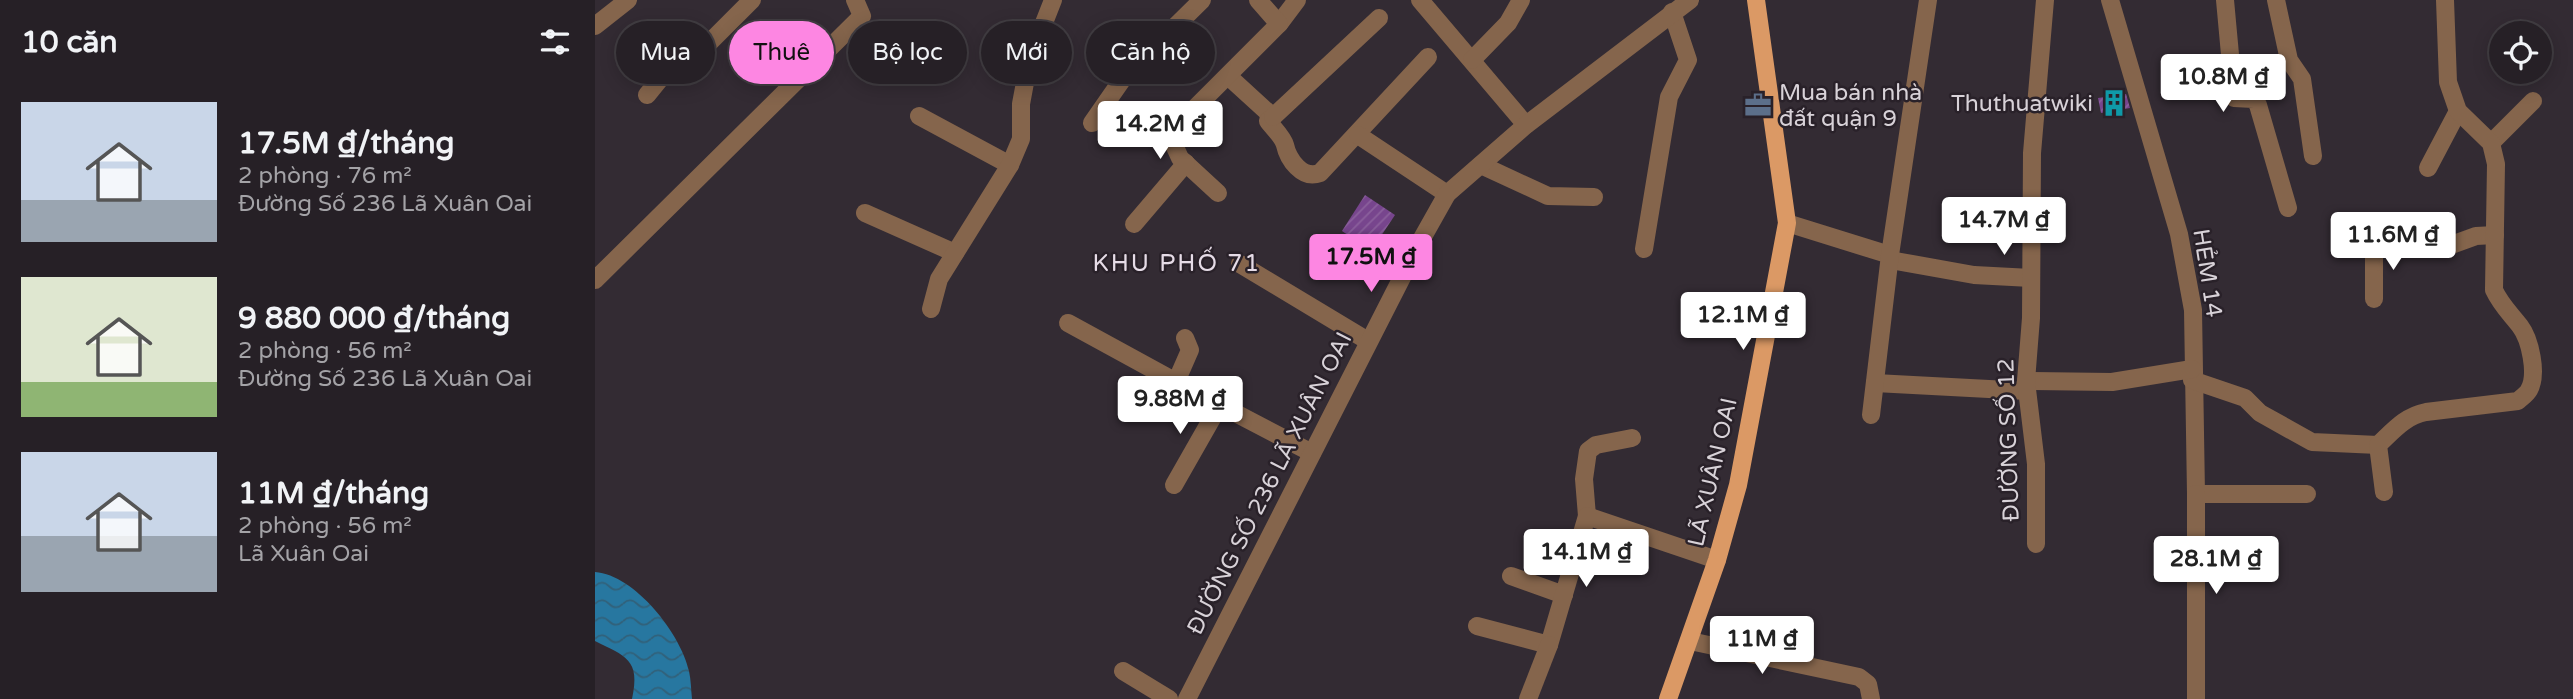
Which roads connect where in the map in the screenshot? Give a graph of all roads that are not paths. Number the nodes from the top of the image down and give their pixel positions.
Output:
1 (628, 0) edge
2 (752, 0) edge
3 (855, 0) edge
4 (1053, 0) edge
5 (1202, 0) edge
6 (1258, 0) edge
7 (1297, 0) edge
8 (1420, 0) edge
9 (1521, 0) edge
10 (1690, 0) edge
11 (1756, 0) edge
12 (1928, 0) edge
13 (2045, 0) edge
14 (2110, 0) edge
15 (2225, 0) edge
16 (2276, 0) edge
17 (2445, 0) edge
18 (608, 6) edge
19 (1672, 12) junction
20 (1379, 18) dead end
21 (1279, 24) junction
22 (595, 26) edge
23 (1428, 57) dead end
24 (1472, 60) junction
25 (1228, 76) junction
26 (647, 95) dead end
27 (2532, 101) dead end
28 (2458, 111) junction
29 (919, 116) dead end
30 (1273, 117) junction
31 (1093, 123) dead end
32 (1526, 125) junction
33 (1169, 134) junction
34 (1358, 135) junction
35 (1144, 137) dead end
36 (2491, 143) junction
37 (2313, 156) dead end
38 (1186, 163) junction
39 (1010, 165) junction
40 (1481, 165) junction
41 (2428, 168) dead end
42 (1218, 193) dead end
43 (1447, 194) junction
44 (1594, 197) dead end
45 (2288, 208) dead end
46 (865, 213) dead end
47 (1787, 223) junction
48 (1135, 224) dead end
49 (2495, 235) junction
50 (2374, 245) junction
51 (2344, 247) dead end
52 (1644, 249) dead end
53 (955, 253) junction
54 (1890, 257) junction
55 (1240, 264) dead end
56 (2032, 278) junction
57 (595, 280) edge
58 (2374, 299) dead end
59 (931, 309) dead end
60 (1067, 323) dead end
61 (1185, 338) dead end
62 (1368, 341) junction
63 (2192, 375) junction
64 (1176, 382) junction
65 (1875, 383) junction
66 (2027, 386) junction
67 (1219, 406) junction
68 (1871, 415) dead end
69 (1632, 438) dead end
70 (2378, 445) junction
71 (1312, 453) junction
72 (1174, 485) dead end
73 (2384, 492) dead end
74 (2196, 494) junction
75 (2307, 494) dead end
76 (1587, 516) junction
77 (2036, 544) dead end
78 (1717, 560) junction
79 (1511, 576) dead end
80 (1564, 595) junction
81 (1477, 626) dead end
82 (1689, 641) junction
83 (1549, 645) junction
84 (1123, 671) dead end
85 (1169, 699) edge
86 (1187, 699) edge
87 (1528, 699) edge
88 (1668, 699) edge
89 (1871, 699) edge
90 (2196, 699) edge

1 - 18 street
2 - 26 street
3 - 57 street
4 - 39 street
5 - 31 street
6 - 21 street
7 - 21 street
8 - 24 street
9 - 24 street
10 - 19 street, ĐƯỜNG SỐ 236 LÃ XUÂN OAI
11 - 47 main road, LÃ XUÂN OAI
12 - 54 street
13 - 56 street, ĐƯỜNG SỐ 12
14 - 63 street, HẺM 14
15 - 45 street
16 - 37 street
17 - 28 street
18 - 22 street
19 - 32 street, ĐƯỜNG SỐ 236 LÃ XUÂN OAI
19 - 52 street
20 - 30 street
21 - 25 street
23 - 34 street
24 - 32 street
25 - 30 street
25 - 33 street
27 - 36 street
28 - 36 street
28 - 41 street
29 - 39 street
30 - 34 street
32 - 40 street, ĐƯỜNG SỐ 236 LÃ XUÂN OAI
33 - 35 street
33 - 38 street
34 - 43 street
36 - 49 street
38 - 42 street
38 - 48 street
39 - 53 street
40 - 43 street, ĐƯỜNG SỐ 236 LÃ XUÂN OAI
40 - 44 street
43 - 62 street, ĐƯỜNG SỐ 236 LÃ XUÂN OAI
46 - 53 street
47 - 54 street
47 - 78 main road, LÃ XUÂN OAI
49 - 50 street
49 - 70 street
50 - 51 street
50 - 58 street
53 - 59 street
54 - 56 street
54 - 65 street
55 - 62 street
56 - 66 street, ĐƯỜNG SỐ 12
60 - 64 street
61 - 64 street
62 - 71 street, ĐƯỜNG SỐ 236 LÃ XUÂN OAI
63 - 66 street
63 - 70 street
63 - 74 street, HẺM 14
64 - 67 street
65 - 66 street
65 - 68 street
66 - 77 street, ĐƯỜNG SỐ 12
67 - 71 street
67 - 72 street
69 - 76 street
70 - 73 street
71 - 86 street, ĐƯỜNG SỐ 236 LÃ XUÂN OAI
74 - 75 street
74 - 90 street, HẺM 14
76 - 78 street
76 - 80 street
78 - 82 main road, LÃ XUÂN OAI
79 - 80 street
80 - 83 street
81 - 83 street
82 - 88 main road, LÃ XUÂN OAI
82 - 89 street
83 - 87 street
84 - 85 street

